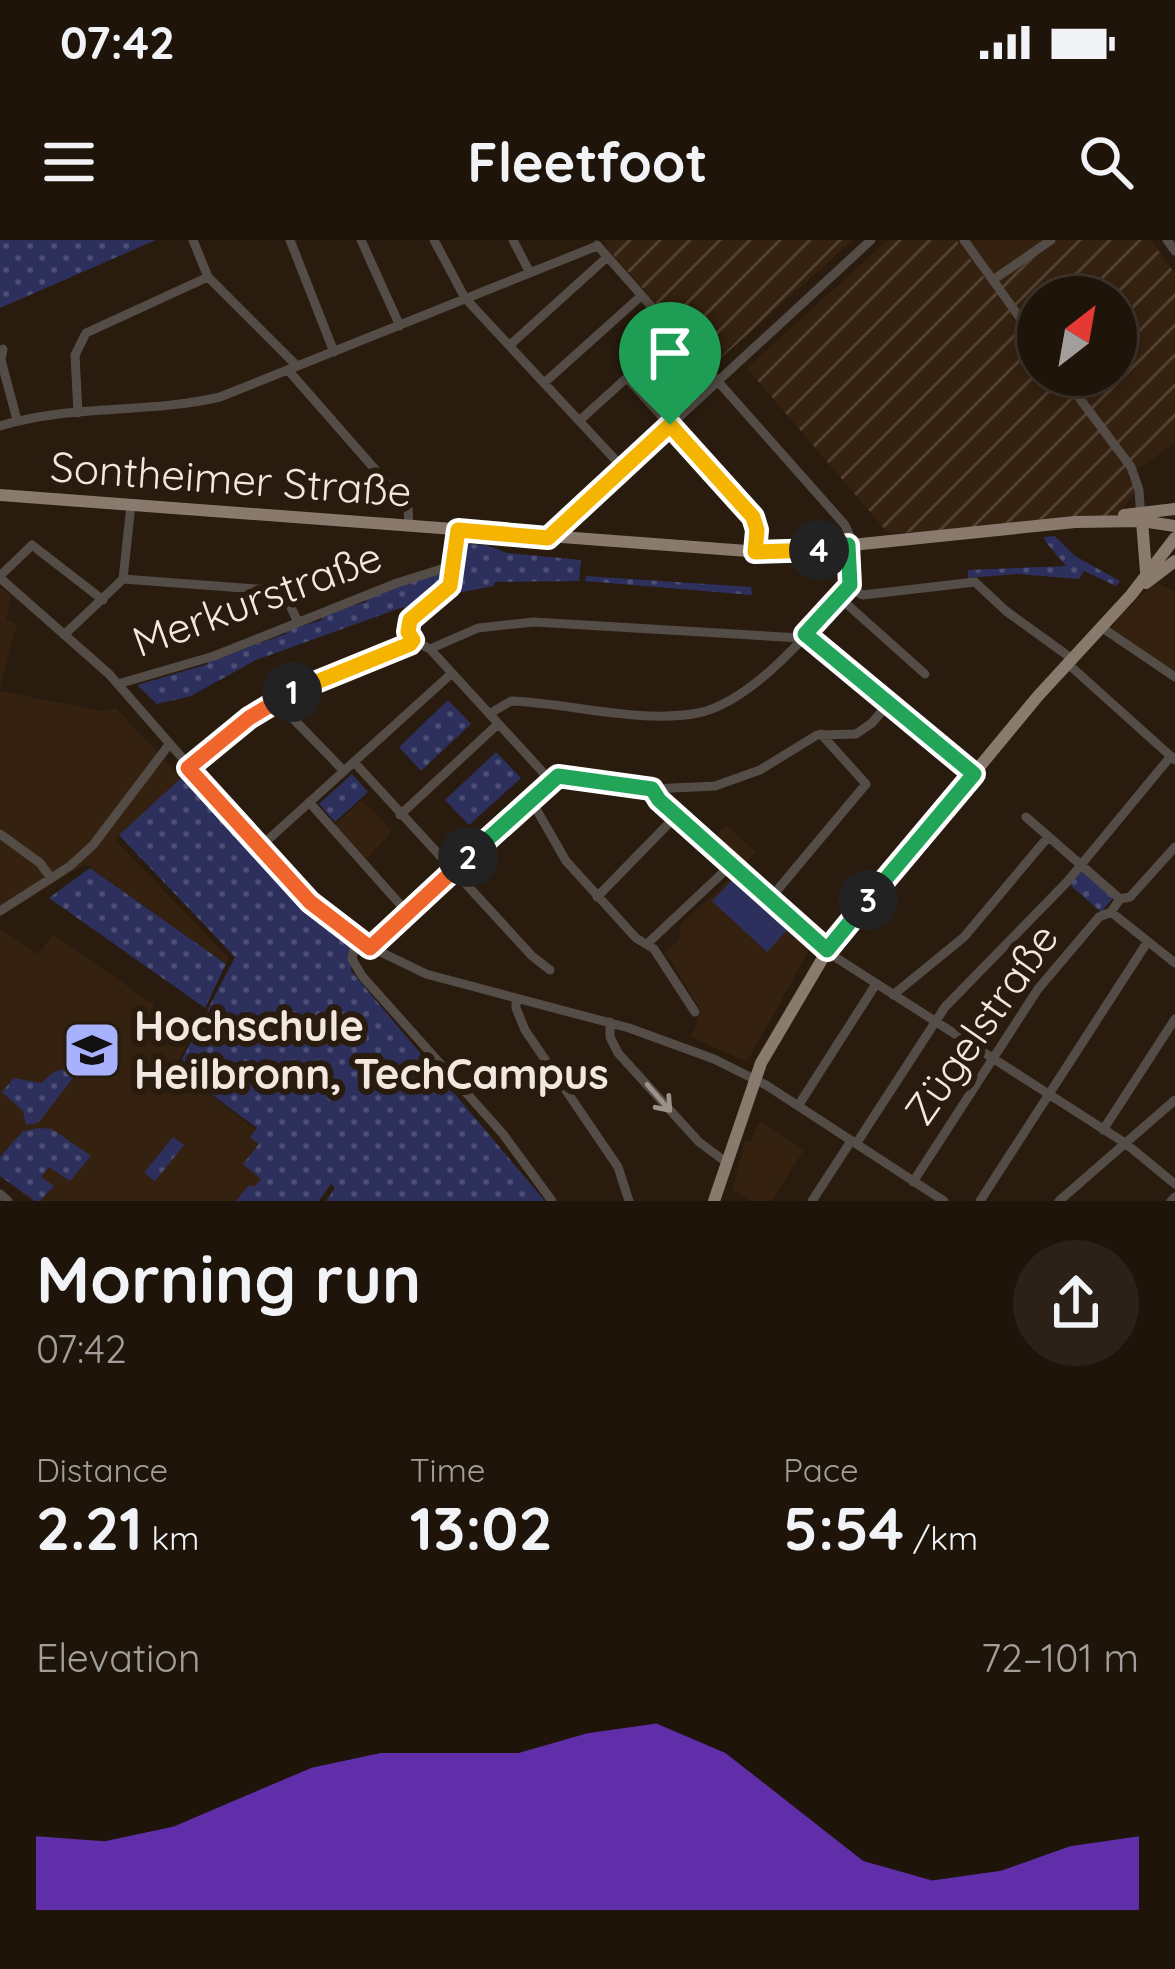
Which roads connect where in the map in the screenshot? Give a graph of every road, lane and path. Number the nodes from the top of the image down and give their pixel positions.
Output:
1 (193, 240) edge
2 (290, 240) edge
3 (361, 240) edge
4 (434, 240) edge
5 (513, 240) edge
6 (871, 240) edge
7 (964, 240) edge
8 (1051, 240) edge
9 (1167, 240) edge
10 (596, 243) edge
11 (1175, 250) edge
12 (605, 259) junction
13 (530, 273) junction
14 (208, 277) junction
15 (993, 280) junction
16 (640, 297) junction
17 (465, 298) junction
18 (1017, 314) edge
19 (400, 326) junction
20 (674, 335) junction
21 (510, 345) junction
22 (4, 349) dead end
23 (334, 352) junction
24 (293, 368) junction
25 (627, 378) junction
26 (717, 382) junction
27 (544, 383) junction
28 (1078, 396) edge
29 (78, 413) junction
30 (17, 420) junction
31 (579, 421) junction
32 (0, 425) edge
33 (670, 425) junction
34 (623, 469) junction
35 (1139, 490) junction
36 (0, 496) edge
37 (130, 506) junction
38 (583, 506) junction
39 (1168, 510) edge
40 (1141, 517) junction
41 (409, 526) junction
42 (1175, 526) edge
43 (458, 530) junction
44 (548, 538) junction
45 (1175, 538) edge
46 (576, 539) junction
47 (851, 545) junction
48 (755, 552) junction
49 (1175, 561) edge
50 (454, 565) junction
51 (0, 577) edge
52 (123, 579) junction
53 (1139, 585) junction
54 (849, 588) junction
55 (840, 598) junction
56 (103, 599) junction
57 (298, 622) junction
58 (1101, 627) junction
59 (64, 634) junction
60 (802, 636) junction
61 (413, 640) junction
62 (430, 649) junction
63 (1069, 661) junction
64 (451, 674) junction
65 (925, 674) dead end
66 (1175, 677) edge
67 (118, 685) junction
68 (275, 700) junction
69 (888, 704) junction
70 (489, 714) junction
71 (498, 724) junction
72 (821, 734) junction
73 (169, 746) junction
74 (1173, 758) edge
75 (354, 762) junction
76 (188, 768) junction
77 (343, 770) junction
78 (974, 774) junction
79 (550, 780) junction
80 (652, 789) junction
81 (531, 800) junction
82 (310, 802) junction
83 (400, 815) junction
84 (676, 815) junction
85 (1026, 817) dead end
86 (0, 834) edge
87 (1048, 837) junction
88 (260, 848) junction
89 (1174, 852) edge
90 (731, 865) junction
91 (1082, 865) junction
92 (453, 870) junction
93 (51, 878) junction
94 (597, 897) junction
95 (1120, 899) junction
96 (770, 900) junction
97 (0, 910) edge
98 (406, 911) junction
99 (1111, 912) junction
100 (356, 940) junction
101 (648, 943) junction
102 (1146, 944) junction
103 (1175, 946) edge
104 (370, 948) junction
105 (827, 950) junction
106 (1170, 960) edge
107 (550, 970) dead end
108 (876, 985) junction
109 (893, 995) junction
110 (516, 998) junction
111 (695, 1012) dead end
112 (1175, 1018) edge
113 (610, 1022) junction
114 (935, 1022) junction
115 (992, 1060) junction
116 (755, 1079) junction
117 (1048, 1096) junction
118 (1175, 1100) edge
119 (798, 1106) junction
120 (1103, 1130) junction
121 (853, 1143) junction
122 (1124, 1143) junction
123 (726, 1162) junction
124 (1175, 1184) edge
125 (917, 1188) junction
126 (0, 1194) edge
127 (8, 1201) edge
128 (552, 1201) edge
129 (629, 1201) edge
130 (714, 1201) edge
131 (812, 1201) edge
132 (944, 1201) edge
133 (980, 1201) edge
134 (1059, 1201) edge

1 - 14 street
2 - 23 street
3 - 19 street
4 - 17 street
5 - 13 street
6 - 26 street
7 - 15 street
8 - 15 street
9 - 11 street
10 - 12 street
10 - 13 street
12 - 16 street
12 - 21 street
13 - 17 street
14 - 24 street
14 - 29 street
15 - 18 street
16 - 20 street
16 - 27 street
17 - 19 street
17 - 21 street
19 - 23 street
20 - 25 street
20 - 26 street
21 - 27 street
22 - 30 street
23 - 24 street
24 - 29 street
24 - 41 street
25 - 31 street
25 - 33 street
26 - 33 street
26 - 47 street
27 - 31 street
28 - 35 street
29 - 30 street
30 - 32 street
31 - 34 street
33 - 34 street
33 - 48 street
34 - 38 street
35 - 39 street
35 - 40 street
36 - 37 main road, Sontheimer Straße
37 - 41 main road, Sontheimer Straße
37 - 52 street
38 - 44 street
38 - 46 street
39 - 40 main road
40 - 42 main road, Sontheimer Straße
40 - 47 main road, Sontheimer Straße
40 - 53 main road
41 - 43 main road, Sontheimer Straße
43 - 44 main road, Sontheimer Straße
43 - 50 street
44 - 46 main road, Sontheimer Straße
45 - 53 main road
46 - 48 main road, Sontheimer Straße
47 - 48 main road, Sontheimer Straße
47 - 54 street
49 - 53 main road
50 - 57 street, Merkurstraße
50 - 61 street
51 - 56 street
51 - 59 street
52 - 56 street
52 - 57 street
53 - 58 main road
54 - 55 street
54 - 63 street
55 - 60 street
55 - 65 street
56 - 59 street
57 - 67 street, Merkurstraße
58 - 63 main road
58 - 66 street
59 - 67 street
60 - 62 street
60 - 69 street
60 - 70 street
61 - 62 street
61 - 68 street
62 - 64 street
63 - 74 street
63 - 78 main road
64 - 70 street
64 - 75 street
67 - 73 street
68 - 76 street
68 - 77 street
69 - 72 street
69 - 78 street
70 - 71 street
71 - 79 street
71 - 83 street
72 - 80 street
72 - 96 street
73 - 76 street
73 - 93 street
74 - 91 street
75 - 77 street
75 - 83 street
76 - 88 street
77 - 82 street
78 - 105 main road
79 - 80 street
79 - 81 street
80 - 84 street
81 - 92 street
81 - 94 street
82 - 88 street
82 - 98 street
83 - 92 street
84 - 90 street
84 - 94 street
85 - 87 street
86 - 93 street
87 - 91 street
87 - 109 street
88 - 100 street
89 - 95 street, Zügelstraße
90 - 96 street
90 - 101 street
91 - 95 street
91 - 114 street
92 - 98 street
92 - 107 street
93 - 97 street
94 - 101 street
95 - 99 street, Zügelstraße
96 - 105 street
98 - 104 street
99 - 102 street
99 - 115 street, Zügelstraße
100 - 104 street
100 - 128 street
101 - 111 street
102 - 106 street
102 - 117 street
103 - 106 street
104 - 110 street
105 - 108 street
105 - 116 main road
108 - 109 street
108 - 119 street
109 - 114 street
110 - 113 street
110 - 129 street
112 - 120 street
113 - 116 street
113 -> 123 street
114 - 115 street
114 - 121 street
115 - 117 street
115 - 125 street, Zügelstraße
116 - 119 street
116 - 123 main road
117 - 120 street
117 - 133 street
118 - 122 street
119 - 121 street
120 - 122 street
121 - 125 street
121 - 131 street
122 - 124 street
122 - 134 street
123 - 130 main road
125 - 132 street
126 - 127 street

